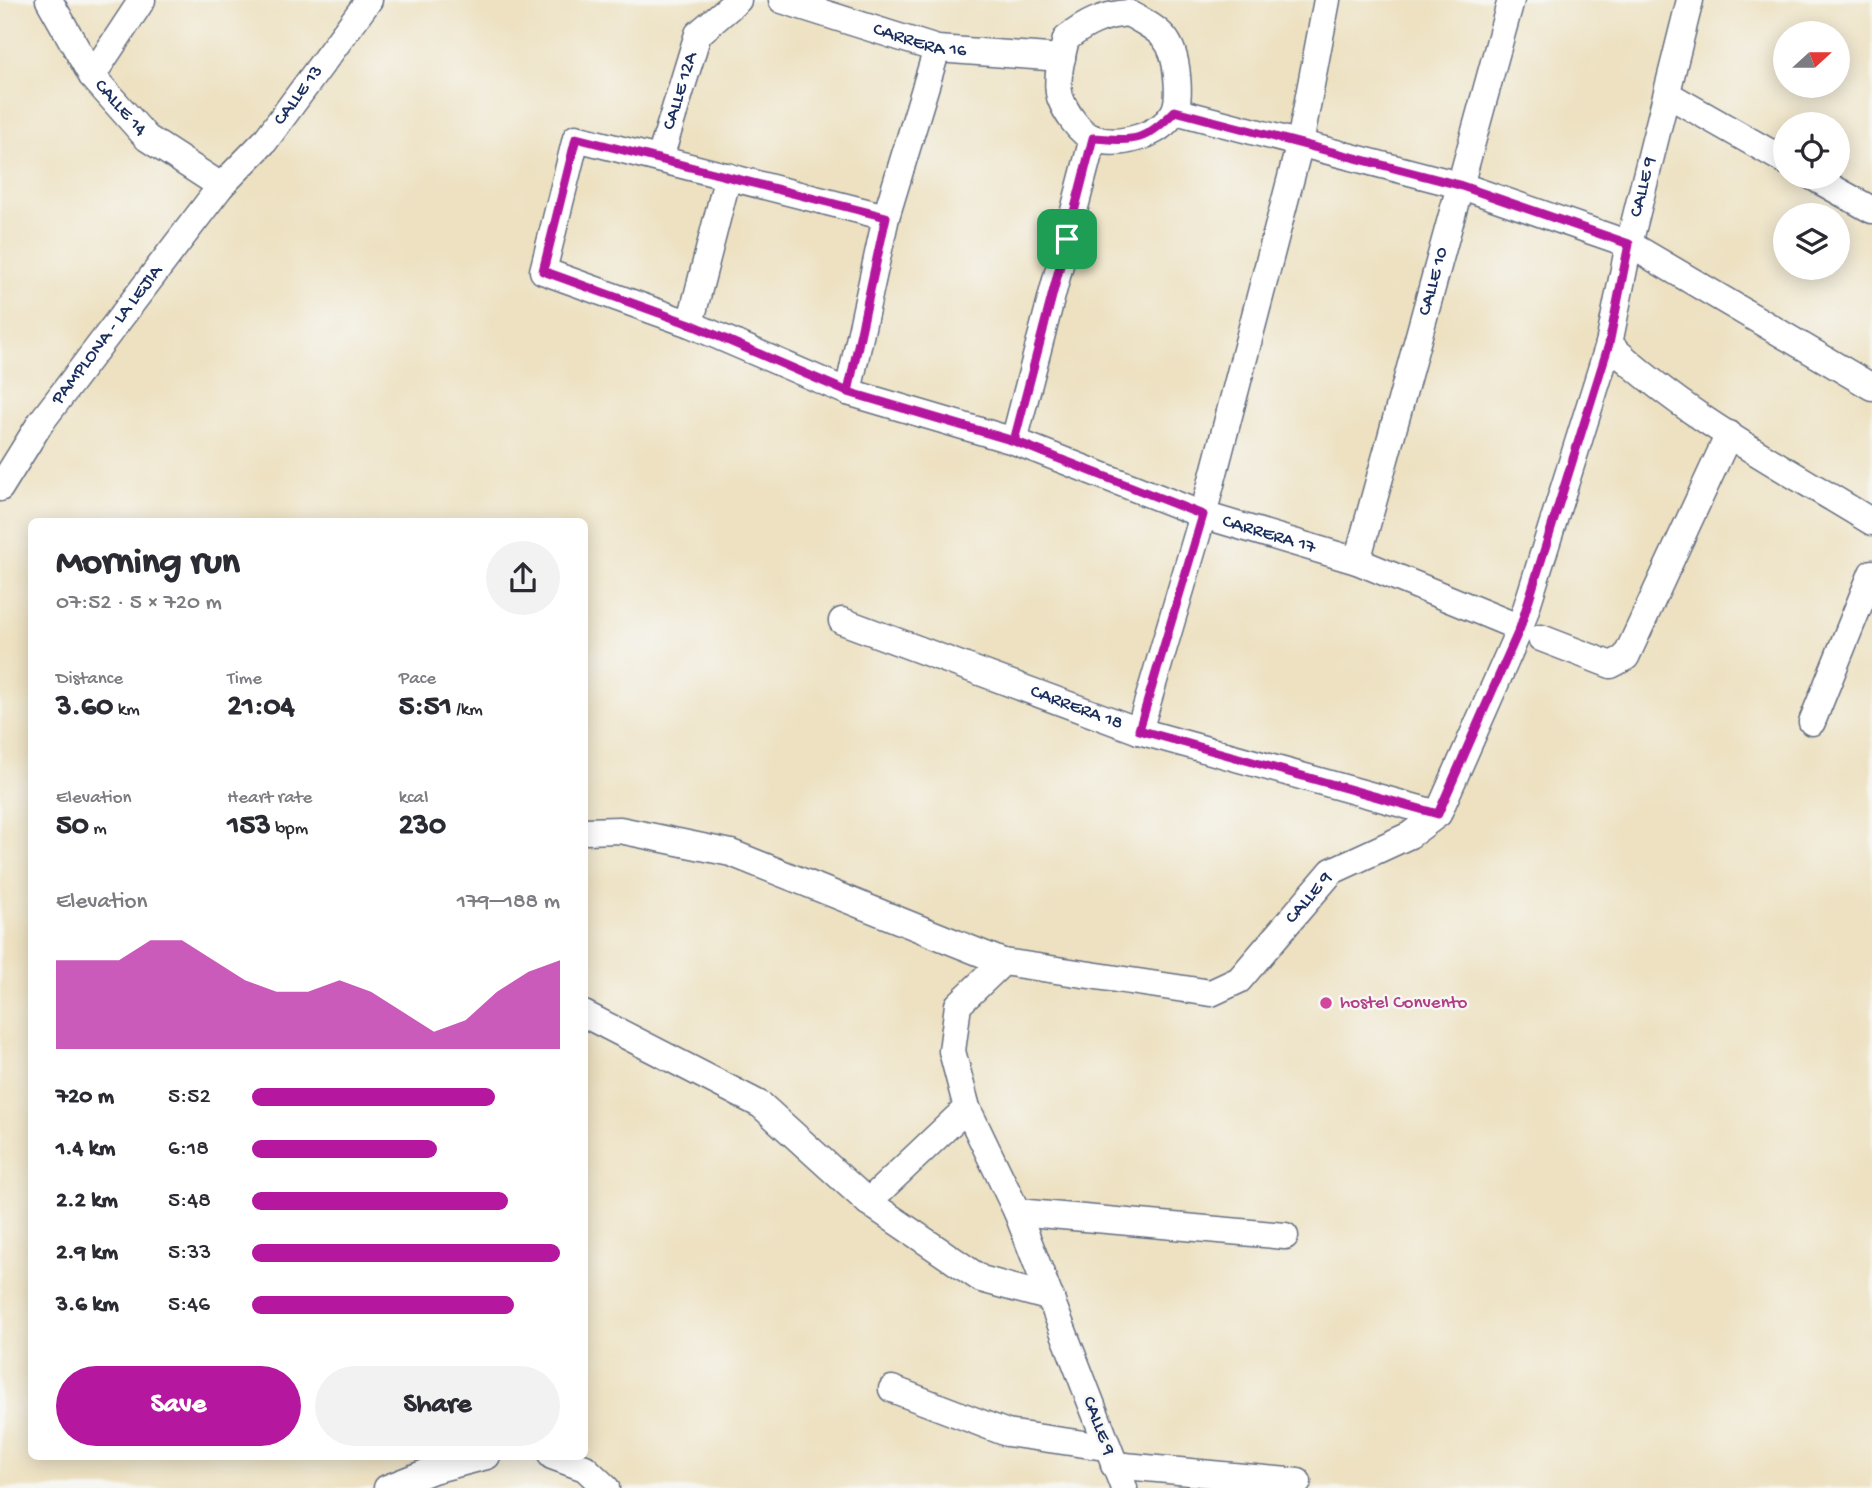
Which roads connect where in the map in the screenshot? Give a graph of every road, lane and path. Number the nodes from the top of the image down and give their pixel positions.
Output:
1 (49, 0) edge
2 (142, 0) edge
3 (369, 0) edge
4 (738, 0) edge
5 (782, 0) edge
6 (1327, 0) edge
7 (1511, 0) edge
8 (1690, 0) edge
9 (1130, 7) edge
10 (937, 49) junction
11 (1062, 58) junction
12 (92, 76) junction
13 (1667, 94) junction
14 (1175, 111) junction
15 (1093, 138) junction
16 (1300, 143) junction
17 (1773, 154) edge
18 (660, 158) junction
19 (728, 176) junction
20 (1459, 185) junction
21 (221, 186) junction
22 (1834, 189) edge
23 (1872, 210) edge
24 (886, 217) junction
25 (1629, 244) junction
26 (690, 324) junction
27 (1609, 344) junction
28 (1872, 387) edge
29 (848, 392) junction
30 (1729, 434) junction
31 (1014, 441) junction
32 (0, 488) edge
33 (1203, 515) junction
34 (1872, 522) edge
35 (1357, 561) junction
36 (1872, 573) edge
37 (842, 621) dead end
38 (1530, 633) junction
39 (1812, 722) dead end
40 (1139, 730) junction
41 (1438, 814) junction
42 (588, 831) edge
43 (1003, 962) junction
44 (588, 1016) edge
45 (967, 1108) junction
46 (867, 1202) junction
47 (1017, 1212) junction
48 (1285, 1236) dead end
49 (1051, 1298) junction
50 (892, 1389) dead end
51 (472, 1460) edge
52 (563, 1460) edge
53 (1114, 1467) edge
54 (1298, 1482) dead end
55 (387, 1488) edge
56 (606, 1488) edge

1 - 12 street, CALLE 14
2 - 12 street
3 - 21 street, CALLE 13
4 - 18 street, CALLE 12A
5 - 10 street, CARRERA 16
6 - 16 street
7 - 20 street, CALLE 10
8 - 13 street, CALLE 9
9 - 11 street
9 - 14 street
10 - 11 street, CARRERA 16
10 - 24 street
11 - 15 street
12 - 21 street, CALLE 14
13 - 17 street
13 - 25 street, CALLE 9
14 - 15 street
14 - 16 street
15 - 31 street
16 - 20 street
16 - 33 street
18 - 19 street
18 - 26 street, CARRERA 17
19 - 24 street
19 - 26 street
20 - 25 street
20 - 35 street, CALLE 10
21 - 32 street, PAMPLONA - LA LEJIA
22 - 23 street
24 - 29 street
25 - 27 street, CALLE 9
25 - 28 street
26 - 29 street, CARRERA 17
27 - 30 street
27 - 38 street, CALLE 9
29 - 31 street, CARRERA 17
30 - 34 street
30 - 38 street, CARRERA 17
31 - 33 street, CARRERA 17
33 - 35 street, CARRERA 17
33 - 40 street
35 - 38 street, CARRERA 17
36 - 39 street
37 - 40 street, CARRERA 18
38 - 41 street, CALLE 9
40 - 41 street, CARRERA 18
41 - 43 street, CALLE 9
42 - 43 street
43 - 45 street, CALLE 9
44 - 46 street
45 - 46 street
45 - 47 street, CALLE 9
46 - 49 street
47 - 48 street
47 - 49 street, CALLE 9
49 - 53 street, CALLE 9
50 - 53 street
51 - 55 street
52 - 56 street
53 - 54 street

